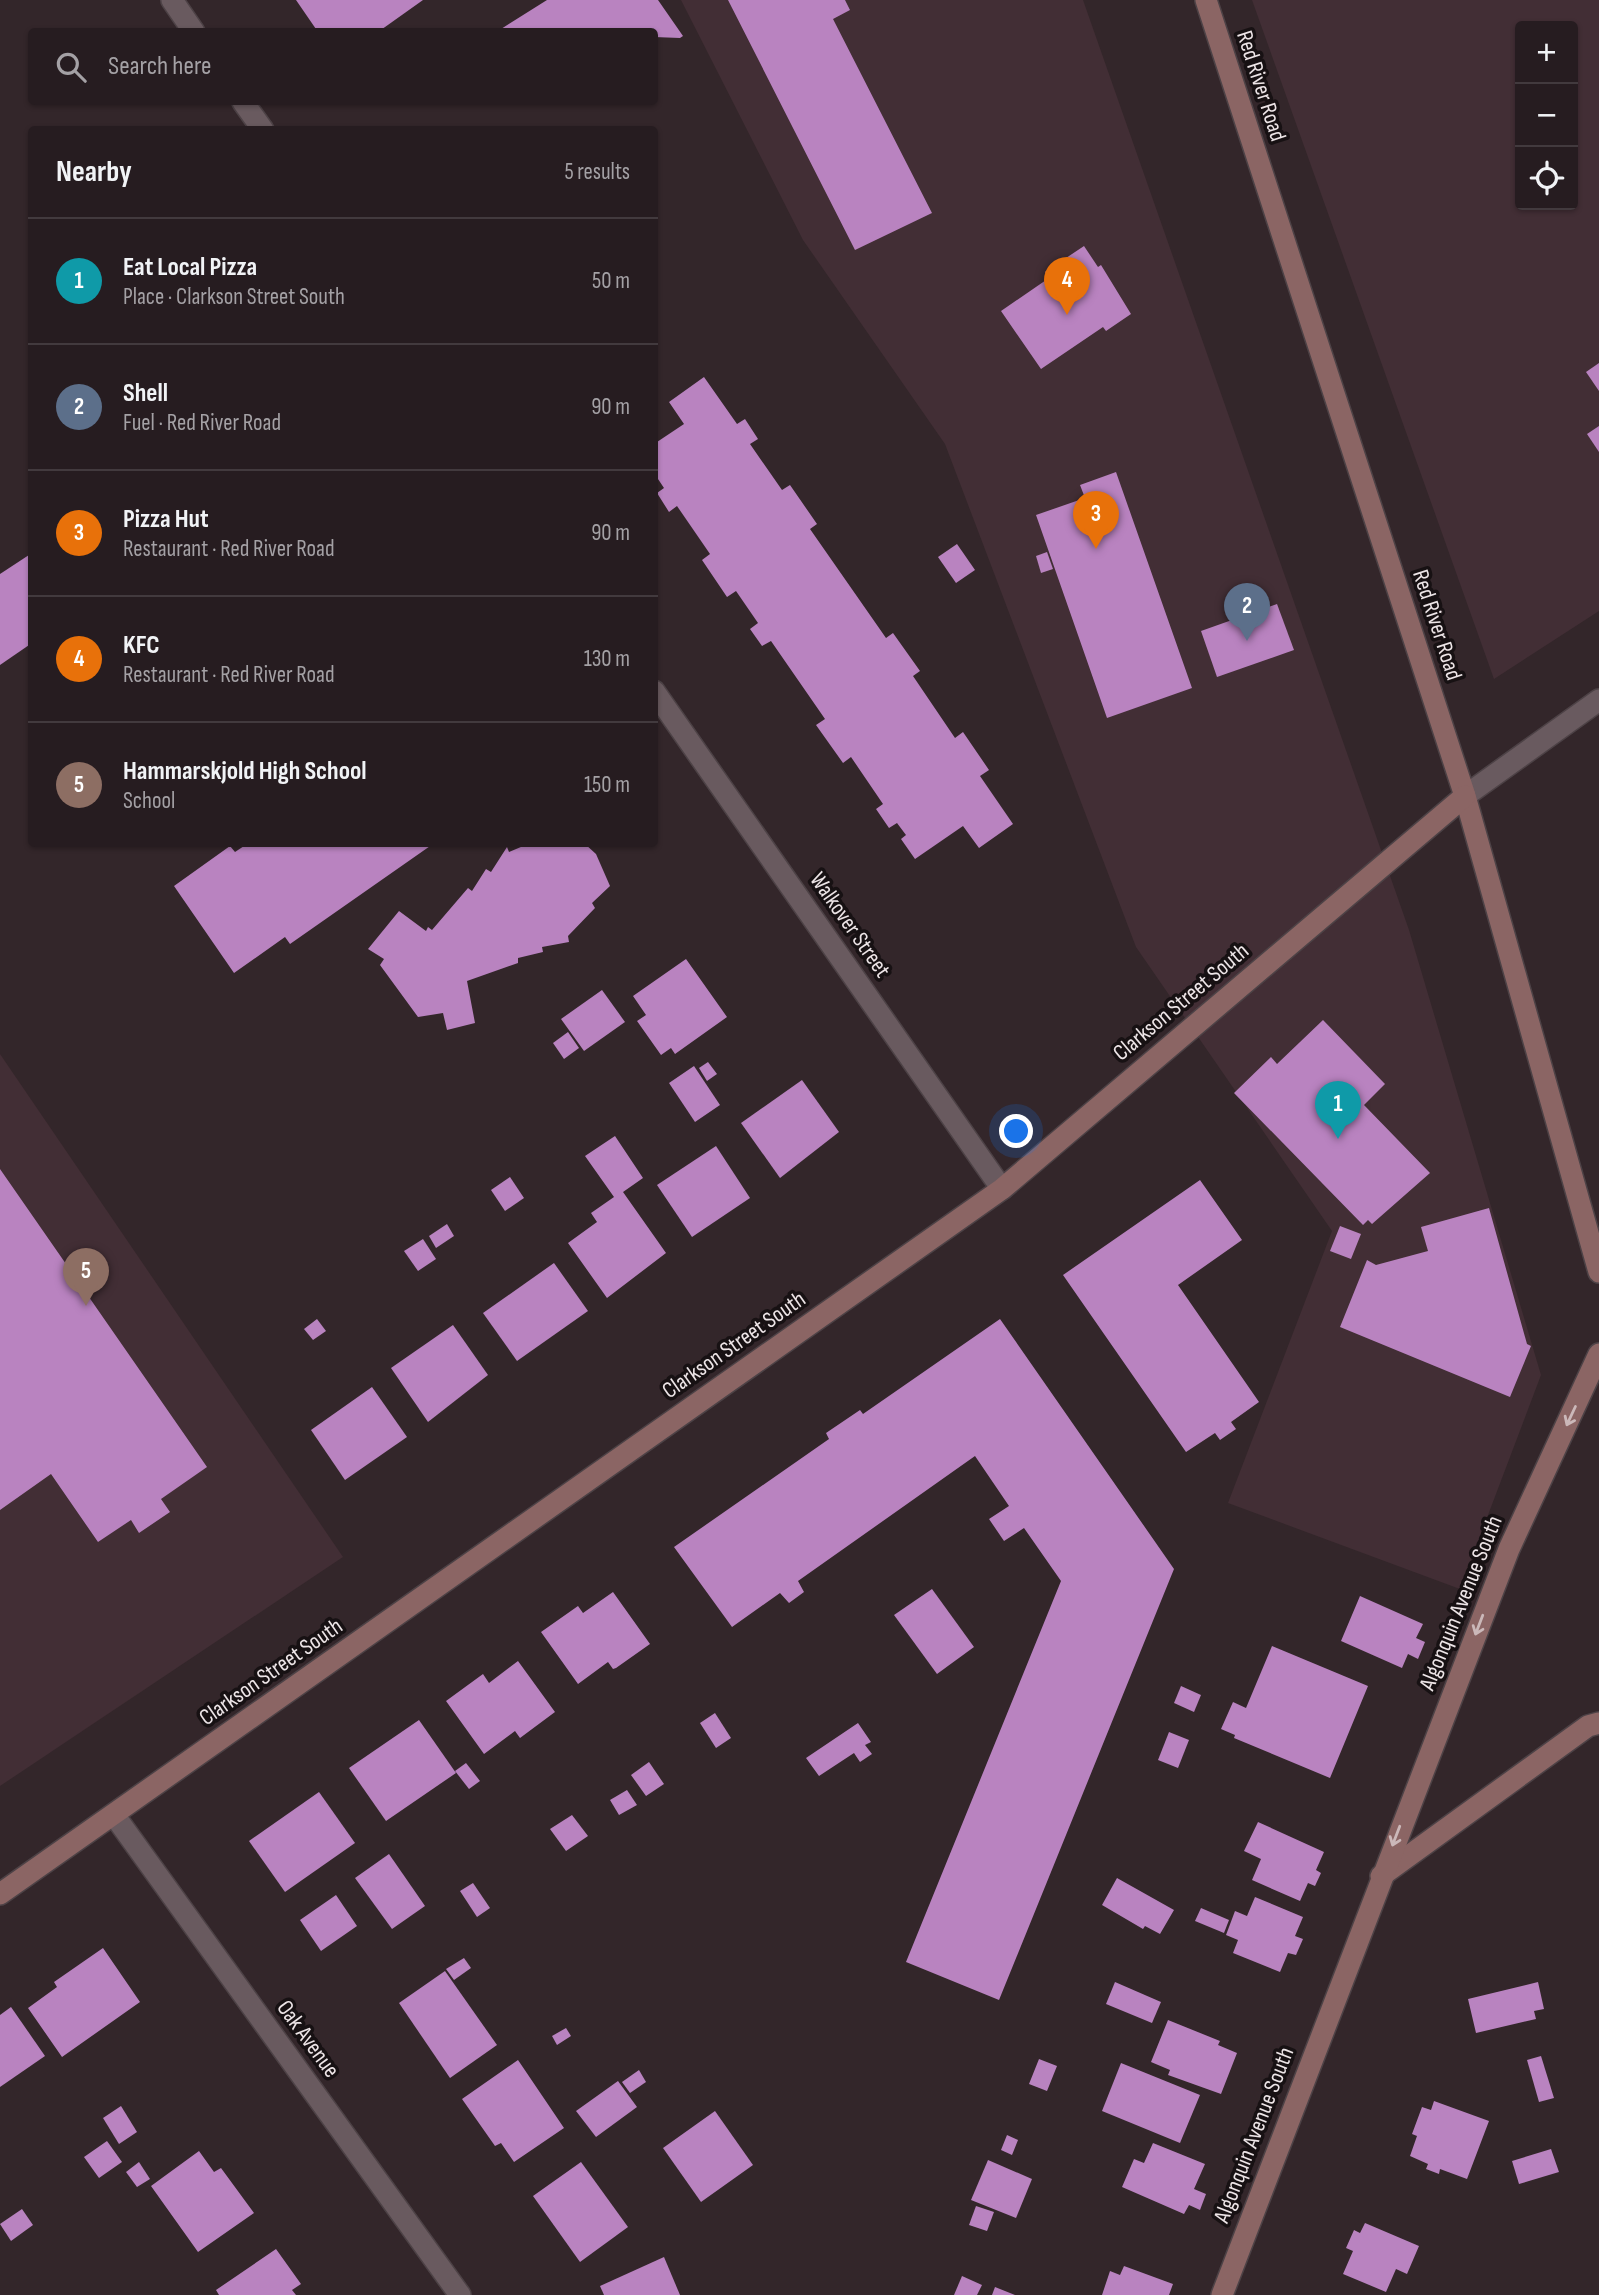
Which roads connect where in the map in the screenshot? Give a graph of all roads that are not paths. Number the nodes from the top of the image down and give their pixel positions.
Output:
1 (172, 0) edge
2 (1206, 0) edge
3 (191, 28) edge
4 (245, 105) edge
5 (260, 126) edge
6 (658, 697) edge
7 (1599, 700) edge
8 (1465, 796) junction
9 (1002, 1189) junction
10 (1599, 1272) edge
11 (1599, 1354) edge
12 (1599, 1723) edge
13 (114, 1815) junction
14 (1381, 1876) junction
15 (0, 1894) edge
16 (460, 2295) edge
17 (1222, 2295) edge

1 - 3 street
2 - 8 main road, Red River Road
4 - 5 street
6 - 9 street, Walkover Street
7 - 8 street
8 - 9 main road, Clarkson Street South
8 - 10 main road, Red River Road
9 - 13 main road, Clarkson Street South
11 -> 14 main road, Algonquin Avenue South
12 - 14 main road
13 - 15 main road, Clarkson Street South
13 - 16 street, Oak Avenue
14 - 17 main road, Algonquin Avenue South

